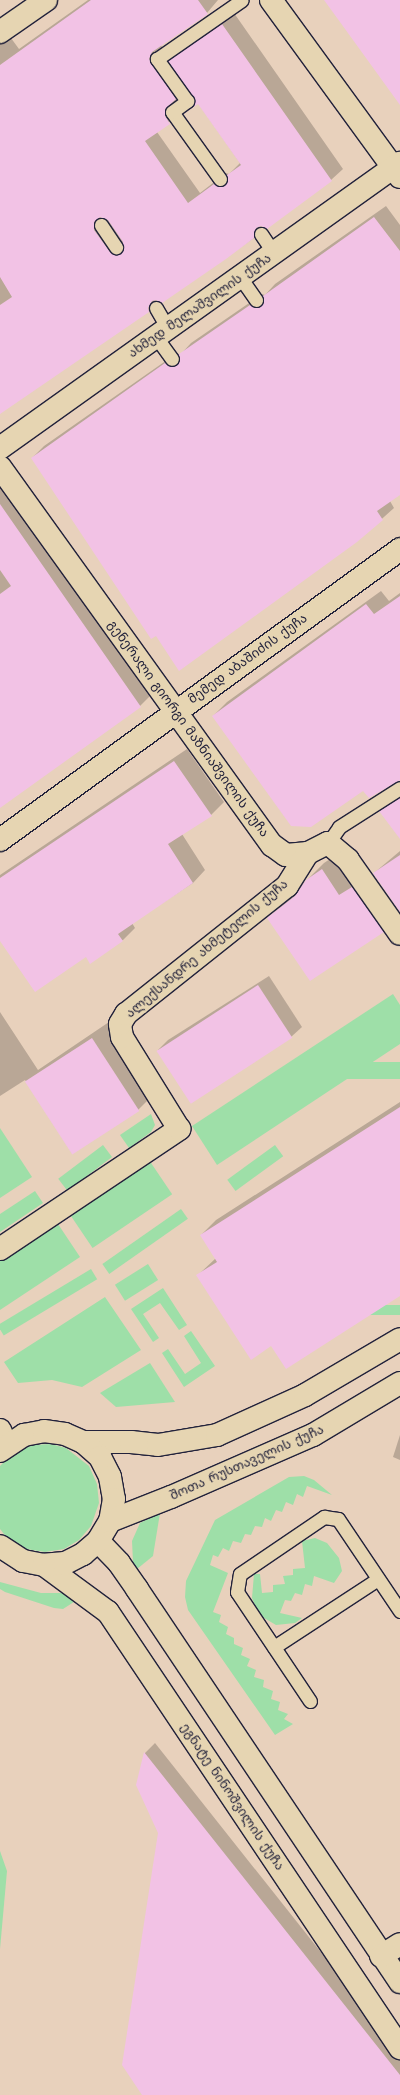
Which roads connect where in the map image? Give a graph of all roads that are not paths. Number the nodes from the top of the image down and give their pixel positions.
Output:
1 (46, 0) edge
2 (242, 0) edge
3 (272, 0) edge
4 (0, 31) edge
5 (398, 169) edge
6 (220, 179) dead end
7 (101, 225) dead end
8 (260, 234) dead end
9 (116, 246) dead end
10 (274, 253) junction
11 (240, 277) junction
12 (256, 300) dead end
13 (156, 308) dead end
14 (162, 333) junction
15 (172, 359) dead end
16 (0, 448) edge
17 (0, 467) edge
18 (400, 549) edge
19 (175, 712) junction
20 (400, 788) edge
21 (0, 840) edge
22 (328, 843) junction
23 (308, 853) junction
24 (400, 934) edge
25 (0, 1248) edge
26 (400, 1339) edge
27 (400, 1383) edge
28 (2, 1442) edge
29 (83, 1442) junction
30 (110, 1521) junction
31 (98, 1541) junction
32 (0, 1546) edge
33 (44, 1565) junction
34 (378, 1579) junction
35 (400, 1612) edge
36 (274, 1647) junction
37 (310, 1701) dead end
38 (400, 1944) edge
39 (381, 1956) junction
40 (400, 1982) edge
41 (400, 2048) edge

1 - 4 street
2 - 6 lane
3 - 5 street
5 - 10 street, ახმედ მელაშვილის ქუჩა
7 - 9 lane
8 - 10 lane
10 - 11 street, ახმედ მელაშვილის ქუჩა
11 - 12 lane
11 - 14 street, ახმედ მელაშვილის ქუჩა
13 - 14 lane
14 - 15 lane
14 - 16 street, ახმედ მელაშვილის ქუჩა
17 - 19 street, გენერალი გიორგი მაზნიაშვილის ქუჩა
18 - 19 street, მემედ აბაშიძის ქუჩა
19 - 21 street, მემედ აბაშიძის ქუჩა
19 - 23 street, გენერალი გიორგი მაზნიაშვილის ქუჩა
20 - 22 lane
22 - 23 street, გენერალი გიორგი მაზნიაშვილის ქუჩა
22 - 24 street
23 - 25 street, ალექსანდრე ახმეტელის ქუჩა
26 - 29 street
27 - 30 street, შოთა რუსთაველის ქუჩა
28 - 29 street
29 - 30 street
30 - 31 street
31 - 33 street
31 - 39 street
32 - 33 street
33 - 41 street, ეგნატე ნინოშვილის ქუჩა
34 - 35 lane
34 - 36 lane
34 - 36 lane
36 - 37 lane
38 - 39 street
39 - 40 street

